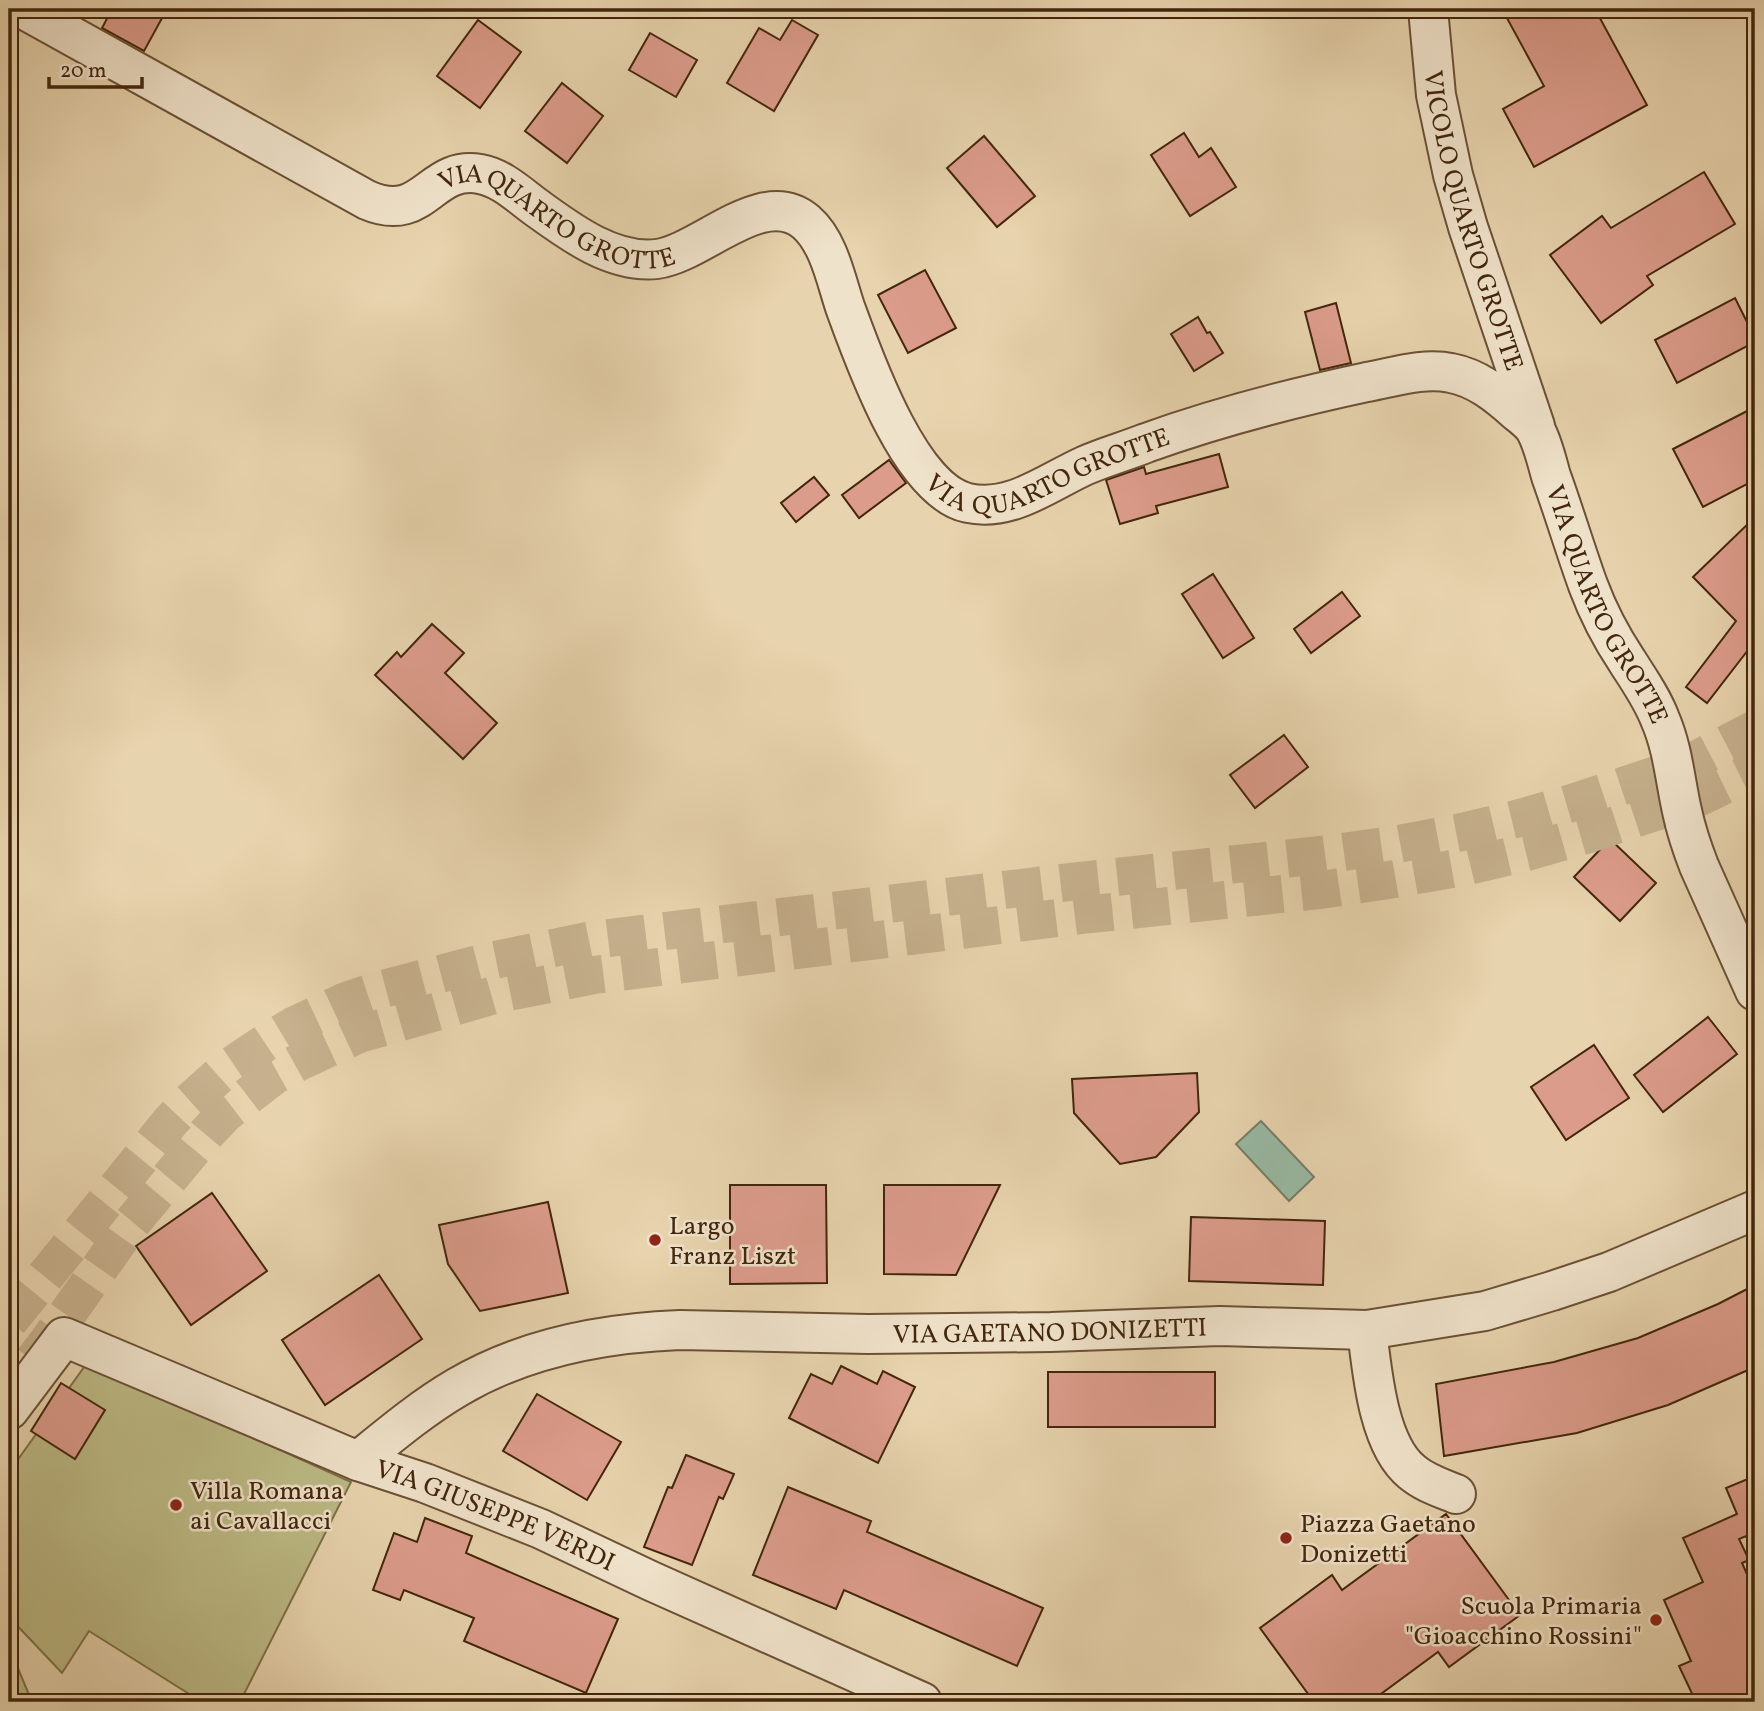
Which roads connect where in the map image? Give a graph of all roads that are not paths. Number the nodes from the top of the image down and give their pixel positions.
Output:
1 (23, 9) edge
2 (1428, 9) edge
3 (1535, 428) junction
4 (1755, 990) edge
5 (1755, 1210) edge
6 (1367, 1330) junction
7 (9, 1410) edge
8 (358, 1461) junction
9 (1456, 1494) dead end
10 (922, 1702) edge

1 - 3 street, VIA QUARTO GROTTE
2 - 3 street, VICOLO QUARTO GROTTE
3 - 4 street, VIA QUARTO GROTTE
5 - 6 street, VIA GAETANO DONIZETTI
6 - 8 street, VIA GAETANO DONIZETTI
6 - 9 street
7 - 8 street, VIA GIUSEPPE VERDI
8 - 10 street, VIA GIUSEPPE VERDI

